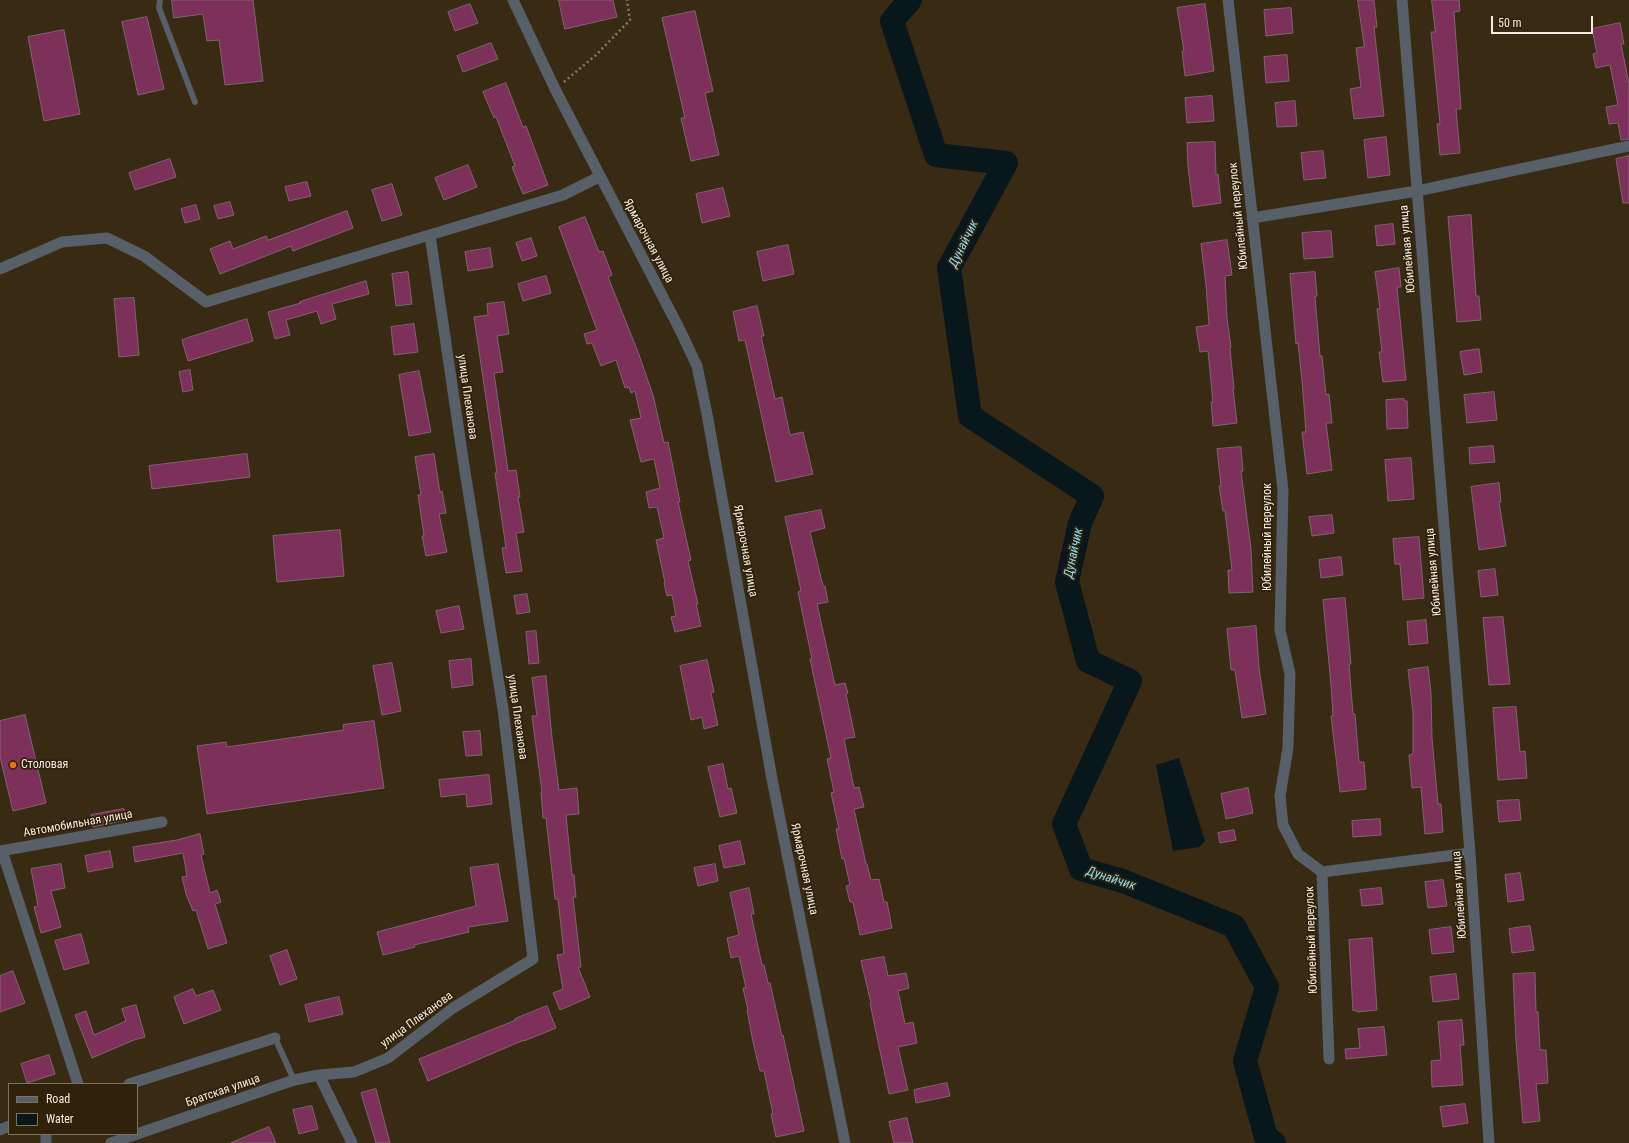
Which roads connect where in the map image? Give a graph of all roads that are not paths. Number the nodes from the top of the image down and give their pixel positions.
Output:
1 (160, 0) edge
2 (513, 0) edge
3 (1228, 0) edge
4 (1402, 0) edge
5 (195, 102) dead end
6 (1629, 146) edge
7 (599, 177) junction
8 (1417, 191) junction
9 (1252, 218) junction
10 (430, 235) junction
11 (0, 269) edge
12 (162, 822) dead end
13 (1, 851) edge
14 (1470, 853) junction
15 (1322, 872) junction
16 (275, 1038) joint
17 (1328, 1059) dead end
18 (319, 1075) junction
19 (294, 1080) junction
20 (78, 1083) edge
21 (132, 1083) edge
22 (138, 1134) edge
23 (134, 1135) edge
24 (111, 1143) edge
25 (352, 1143) edge
26 (845, 1143) edge
27 (1489, 1143) edge

1 - 5 lane
2 - 7 street, Ярмарочная улица
3 - 9 street, Юбилейный переулок
4 - 8 street, Юбилейная улица
6 - 8 street
7 - 10 street
7 - 26 street, Ярмарочная улица
8 - 9 street
8 - 14 street, Юбилейная улица
9 - 15 street, Юбилейный переулок
10 - 11 street
10 - 18 street, улица Плеханова
12 - 13 street, Автомобильная улица
13 - 20 street
14 - 15 street
14 - 27 street, Юбилейная улица
15 - 17 street, Юбилейный переулок
16 - 19 lane
16 - 21 street
18 - 19 street, Братская улица
18 - 25 street
19 - 22 street, Братская улица
23 - 24 street, Братская улица

